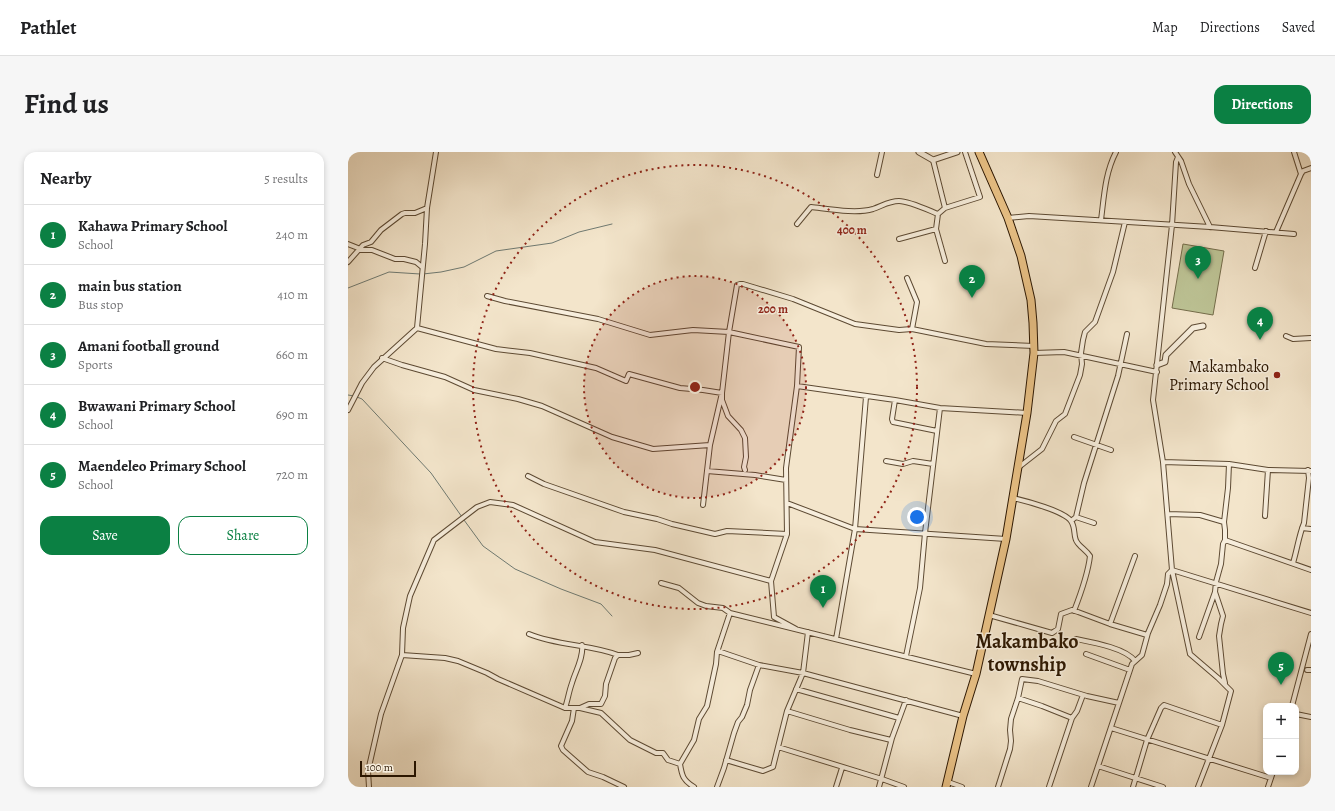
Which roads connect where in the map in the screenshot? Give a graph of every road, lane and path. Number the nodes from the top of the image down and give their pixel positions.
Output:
1 (436, 152) edge
2 (882, 152) edge
3 (919, 152) edge
4 (956, 152) edge
5 (966, 152) edge
6 (979, 152) edge
7 (1116, 152) edge
8 (1175, 152) edge
9 (1294, 152) edge
10 (1178, 156) junction
11 (933, 160) junction
12 (1311, 168) edge
13 (1301, 174) junction
14 (877, 175) dead end
15 (427, 208) junction
16 (945, 208) junction
17 (938, 214) junction
18 (1008, 218) junction
19 (1101, 220) junction
20 (1125, 222) junction
21 (797, 224) dead end
22 (1172, 225) junction
23 (1210, 227) junction
24 (936, 229) junction
25 (1266, 232) junction
26 (1276, 232) junction
27 (1294, 234) dead end
28 (899, 239) dead end
29 (348, 244) edge
30 (360, 250) junction
31 (945, 261) dead end
32 (348, 262) edge
33 (422, 267) junction
34 (1255, 268) dead end
35 (907, 278) dead end
36 (487, 296) dead end
37 (1203, 326) dead end
38 (416, 328) junction
39 (912, 329) junction
40 (729, 332) junction
41 (1127, 334) dead end
42 (1286, 336) dead end
43 (1311, 338) edge
44 (1034, 349) junction
45 (1081, 355) junction
46 (382, 358) junction
47 (1120, 364) junction
48 (1157, 365) junction
49 (1157, 372) junction
50 (796, 386) junction
51 (722, 393) junction
52 (866, 397) junction
53 (895, 400) junction
54 (940, 408) junction
55 (348, 410) edge
56 (1027, 413) junction
57 (937, 431) junction
58 (1074, 437) dead end
59 (710, 445) junction
60 (1097, 445) junction
61 (1111, 450) dead end
62 (886, 461) dead end
63 (1163, 462) junction
64 (933, 464) junction
65 (1229, 464) junction
66 (1018, 467) junction
67 (745, 470) dead end
68 (1268, 470) junction
69 (1309, 470) edge
70 (708, 471) junction
71 (528, 476) dead end
72 (786, 480) junction
73 (1013, 498) junction
74 (787, 503) junction
75 (702, 505) dead end
76 (1168, 514) junction
77 (1265, 516) dead end
78 (1076, 517) junction
79 (1071, 521) junction
80 (1224, 522) junction
81 (1094, 523) dead end
82 (1302, 528) junction
83 (855, 529) junction
84 (1311, 529) edge
85 (925, 533) junction
86 (788, 534) junction
87 (1006, 539) junction
88 (1224, 540) junction
89 (1135, 556) dead end
90 (1293, 563) junction
91 (1172, 570) junction
92 (1311, 570) edge
93 (771, 581) junction
94 (1216, 582) junction
95 (661, 583) dead end
96 (1215, 592) junction
97 (1074, 611) junction
98 (730, 613) junction
99 (1311, 613) edge
100 (989, 615) junction
101 (1110, 624) junction
102 (796, 629) junction
103 (808, 632) junction
104 (529, 634) dead end
105 (1311, 634) edge
106 (1147, 635) junction
107 (1199, 637) dead end
108 (836, 639) junction
109 (1076, 639) dead end
110 (582, 645) junction
111 (718, 651) junction
112 (638, 653) dead end
113 (1086, 654) dead end
114 (402, 655) junction
115 (618, 655) junction
116 (906, 656) junction
117 (1135, 661) junction
118 (759, 665) junction
119 (1130, 670) junction
120 (803, 673) junction
121 (976, 674) junction
122 (1225, 685) junction
123 (796, 689) junction
124 (1083, 695) junction
125 (1018, 698) junction
126 (906, 700) junction
127 (1119, 703) junction
128 (1293, 703) edge
129 (565, 708) junction
130 (574, 708) junction
131 (580, 708) junction
132 (788, 711) junction
133 (1299, 715) edge
134 (963, 716) junction
135 (899, 718) junction
136 (1072, 718) junction
137 (1311, 718) edge
138 (1222, 725) junction
139 (1110, 728) junction
140 (891, 740) junction
141 (1147, 740) junction
142 (778, 747) junction
143 (1208, 759) junction
144 (726, 760) junction
145 (680, 764) junction
146 (1098, 766) junction
147 (842, 768) junction
148 (1272, 775) edge
149 (1271, 778) junction
150 (882, 779) junction
151 (1136, 779) junction
152 (947, 784) edge
153 (369, 787) edge
154 (624, 787) edge
155 (694, 787) edge
156 (717, 787) edge
157 (836, 787) edge
158 (879, 787) edge
159 (904, 787) edge
160 (962, 787) edge
161 (998, 787) edge
162 (1049, 787) edge
163 (1092, 787) edge
164 (1133, 787) edge
165 (1163, 787) edge
166 (1198, 787) edge
167 (1268, 787) edge

1 - 15 street
2 - 14 street
3 - 11 street
4 - 11 street
5 - 16 street
6 - 18 highway
7 - 19 street
8 - 10 street
9 - 13 street
10 - 22 street
10 - 23 street
11 - 16 street
12 - 13 street
13 - 26 street
15 - 30 street
15 - 33 street
16 - 17 street
17 - 21 street
17 - 24 street
18 - 19 street
18 - 44 highway
19 - 20 street
20 - 22 street
20 - 45 street
22 - 23 street
22 - 48 street
23 - 25 street
24 - 28 street
24 - 31 street
25 - 26 street
25 - 34 street
26 - 27 street
29 - 30 street
30 - 32 street
30 - 33 street
33 - 38 street
35 - 39 street
36 - 40 street
37 - 48 street
38 - 46 street
38 - 51 street
39 - 40 street
39 - 44 street
40 - 50 street
40 - 51 street
41 - 47 street
42 - 43 street
44 - 45 street
44 - 56 highway
45 - 47 street
45 - 66 street
46 - 55 street
46 - 59 street
47 - 49 street
47 - 60 street
48 - 49 street
49 - 63 street
50 - 52 street
50 - 72 street
51 - 59 street
51 - 67 street
52 - 53 street
52 - 83 street
53 - 54 street
53 - 57 street
54 - 56 street
54 - 57 street
56 - 66 highway
57 - 64 street
58 - 60 street
59 - 70 street
60 - 61 street
60 - 78 street
62 - 64 street
63 - 65 street
63 - 76 street
64 - 85 street
65 - 68 street
65 - 80 street
66 - 73 highway
68 - 69 street
68 - 77 street
69 - 82 street
70 - 72 street
70 - 75 street
71 - 86 street
72 - 74 street
73 - 79 street
73 - 87 highway
74 - 83 street
74 - 86 street
76 - 80 street
76 - 91 street
78 - 79 street
78 - 81 street
79 - 97 street
80 - 88 street
82 - 84 street
82 - 90 street
83 - 85 street
83 - 108 street
85 - 87 street
85 - 116 street
86 - 93 street
87 - 100 highway
88 - 90 street
88 - 94 street
89 - 101 street
90 - 92 street
91 - 94 street
91 - 106 street
91 - 122 street
93 - 102 street
93 - 114 street
94 - 96 street
94 - 99 street
95 - 98 street
96 - 107 street
96 - 122 street
97 - 100 street
97 - 101 street
98 - 102 street
98 - 111 street
100 - 121 highway
101 - 106 street
102 - 103 street
103 - 108 street
103 - 120 street
104 - 110 street
105 - 128 street
106 - 117 street
108 - 116 street
109 - 117 street
110 - 115 street
110 - 129 street
111 - 118 street
111 - 145 street
112 - 115 street
113 - 119 street
114 - 129 street
114 - 153 street
115 - 131 street
116 - 121 street
117 - 119 street
118 - 120 street
118 - 144 street
119 - 127 street
120 - 123 street
120 - 126 street
121 - 134 highway
122 - 138 street
123 - 132 street
123 - 135 street
124 - 125 street
124 - 127 street
124 - 136 street
125 - 136 street
125 - 161 street
126 - 134 street
126 - 135 street
127 - 139 street
129 - 130 street
130 - 131 street
130 - 154 street
131 - 145 street
132 - 140 street
132 - 142 street
133 - 137 street
134 - 152 highway
135 - 140 street
136 - 162 street
138 - 141 street
138 - 143 street
139 - 141 street
139 - 146 street
140 - 150 street
141 - 143 street
141 - 151 street
142 - 144 street
142 - 147 street
143 - 149 street
143 - 166 street
144 - 156 street
145 - 155 street
146 - 151 street
146 - 163 street
147 - 150 street
147 - 157 street
148 - 149 street
149 - 167 street
150 - 158 street
150 - 159 street
151 - 164 street
151 - 165 street
152 - 160 street

